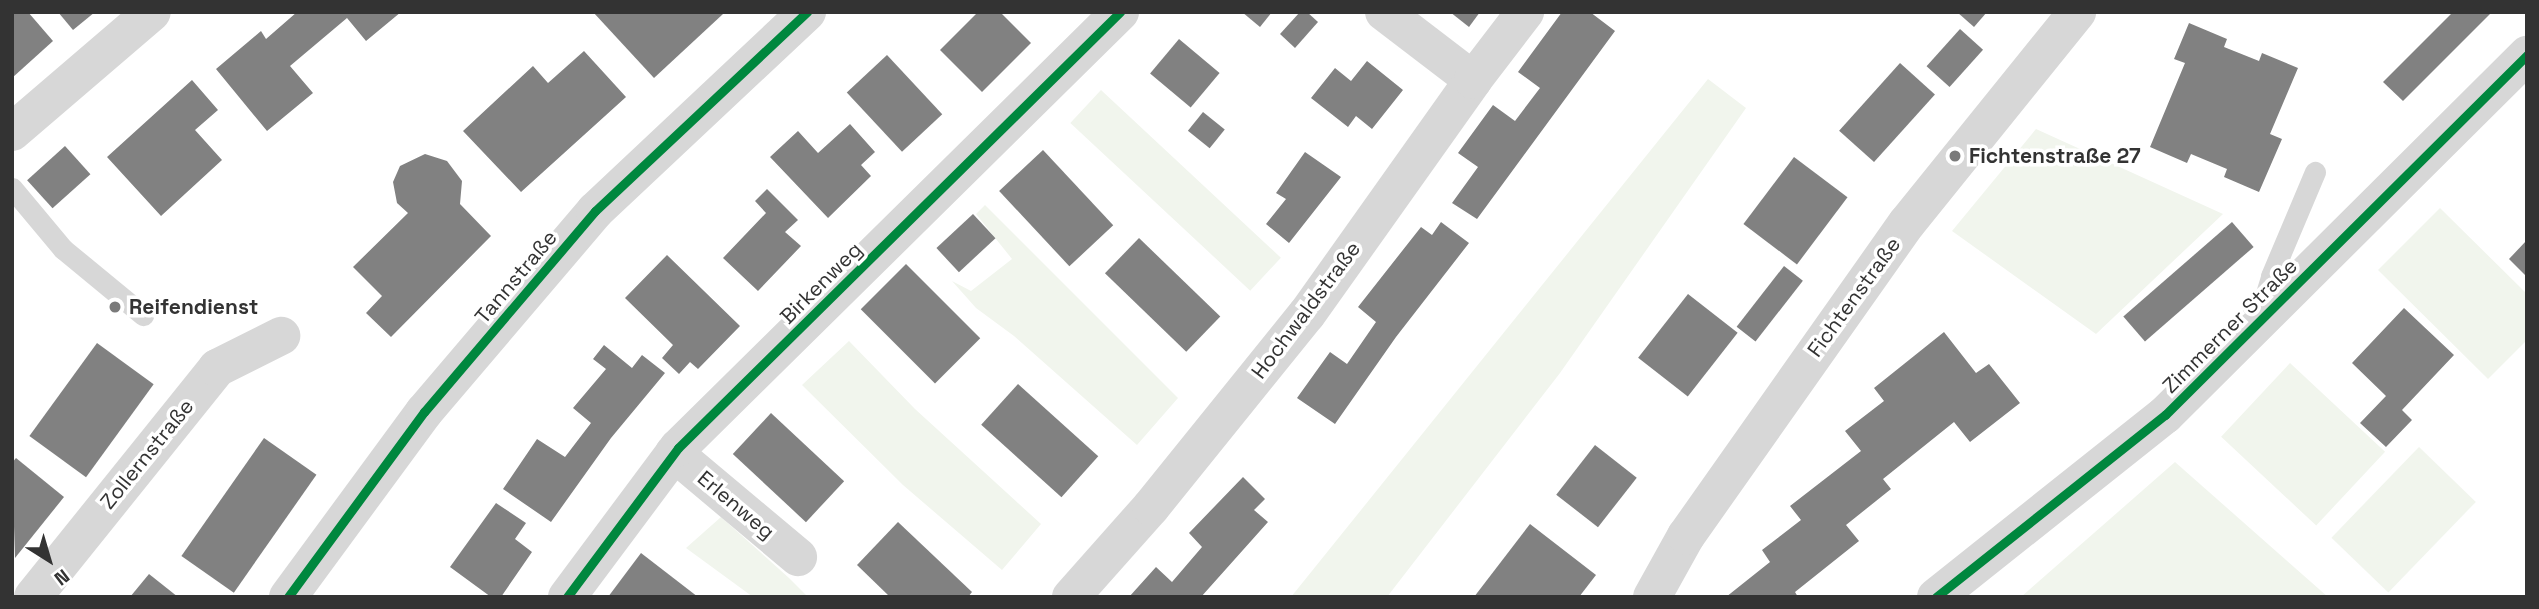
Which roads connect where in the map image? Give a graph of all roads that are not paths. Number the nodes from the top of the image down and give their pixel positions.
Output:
1 (152, 12) edge
2 (807, 12) edge
3 (1120, 12) edge
4 (1384, 12) edge
5 (1525, 12) edge
6 (2077, 12) edge
7 (2527, 55) edge
8 (1473, 80) junction
9 (12, 132) edge
10 (2315, 172) dead end
11 (12, 188) edge
12 (144, 315) dead end
13 (2256, 327) junction
14 (281, 336) dead end
15 (674, 453) junction
16 (798, 557) dead end
17 (33, 597) edge
18 (288, 597) edge
19 (567, 597) edge
20 (1071, 597) edge
21 (1652, 597) edge
22 (1936, 597) edge

1 - 9 street
2 - 18 street, Tannstraße
3 - 15 street, Birkenweg
4 - 8 street
5 - 8 street, Hochwaldstraße
6 - 21 street, Fichtenstraße
7 - 13 street, Zimmerner Straße
8 - 20 street, Hochwaldstraße
10 - 13 lane
11 - 12 lane
13 - 22 street, Zimmerner Straße
14 - 17 street, Zollernstraße
15 - 16 street, Erlenweg
15 - 19 street, Birkenweg

